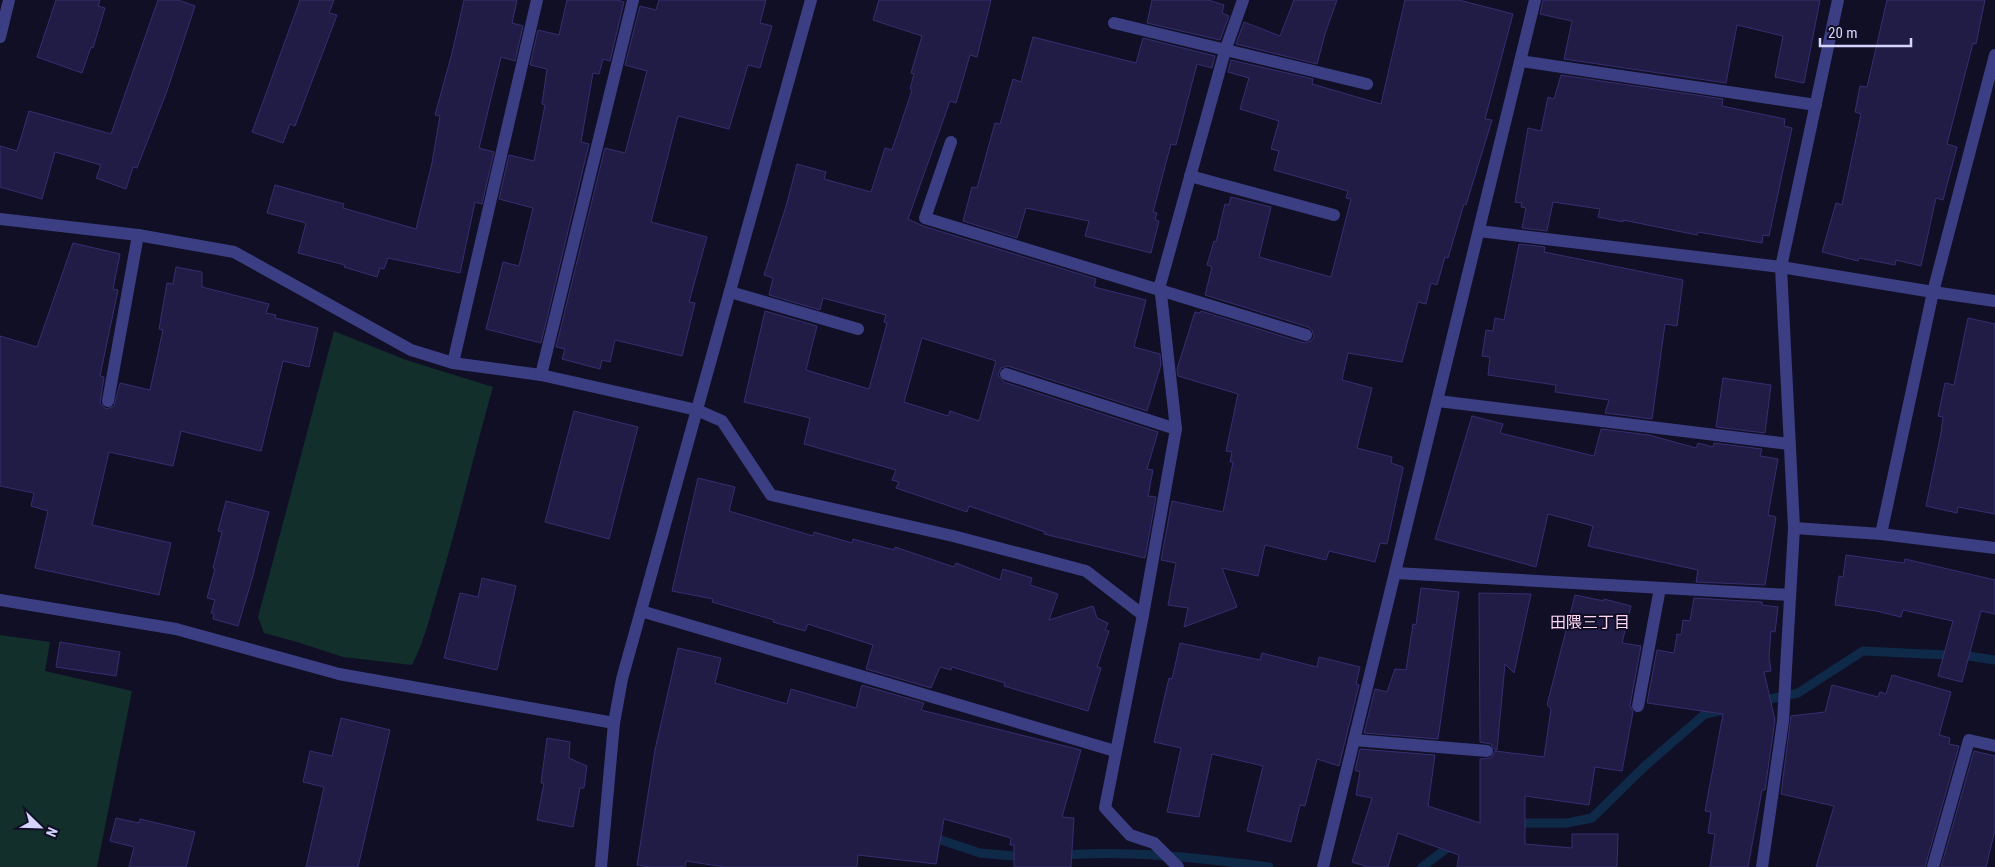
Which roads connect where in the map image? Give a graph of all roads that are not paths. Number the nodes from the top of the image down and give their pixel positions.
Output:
1 (9, 0) edge
2 (537, 0) edge
3 (633, 0) edge
4 (811, 0) edge
5 (1243, 0) edge
6 (1535, 0) edge
7 (1838, 0) edge
8 (1114, 23) dead end
9 (0, 36) edge
10 (1224, 51) junction
11 (1995, 55) edge
12 (1521, 61) junction
13 (1367, 84) dead end
14 (1816, 105) junction
15 (952, 142) dead end
16 (1190, 176) junction
17 (1334, 215) dead end
18 (0, 220) edge
19 (1479, 231) junction
20 (138, 235) junction
21 (1781, 267) junction
22 (1162, 291) junction
23 (730, 292) junction
24 (1933, 292) junction
25 (1995, 301) edge
26 (858, 329) dead end
27 (1306, 335) dead end
28 (454, 363) junction
29 (1006, 374) dead end
30 (541, 375) junction
31 (108, 401) dead end
32 (1438, 401) junction
33 (697, 410) junction
34 (1176, 429) junction
35 (1789, 444) junction
36 (1794, 528) junction
37 (1881, 534) junction
38 (1995, 548) edge
39 (1395, 573) junction
40 (1660, 588) junction
41 (1790, 595) junction
42 (0, 600) edge
43 (641, 611) junction
44 (1143, 615) junction
45 (1638, 706) dead end
46 (614, 723) junction
47 (1354, 740) junction
48 (1995, 746) edge
49 (1115, 750) junction
50 (1487, 751) dead end
51 (601, 867) edge
52 (1178, 867) edge
53 (1323, 867) edge
54 (1762, 867) edge
55 (1933, 867) edge

1 - 9 street
2 - 28 street
3 - 30 street
4 - 23 street
5 - 10 street
6 - 12 street
7 - 14 street
8 - 10 street
10 - 13 street
10 - 16 street
11 - 24 street
12 - 14 street
12 - 19 street
14 - 21 street
15 - 22 street
16 - 17 street
16 - 22 street
18 - 20 street
19 - 21 street
19 - 32 street
20 - 28 street
20 - 31 street
21 - 24 street
21 - 35 street
22 - 27 street
22 - 34 street
23 - 26 street
23 - 33 street
24 - 25 street
24 - 37 street
28 - 30 street
29 - 34 street
30 - 33 street
32 - 35 street
32 - 39 street
33 - 43 street
33 - 44 street
34 - 44 street
35 - 36 street
36 - 37 street
36 - 41 street
37 - 38 street
39 - 40 street
39 - 47 street
40 - 41 street
40 - 45 street
41 - 54 street
42 - 46 street
43 - 46 street
43 - 49 street
44 - 49 street
46 - 51 street
47 - 50 street
47 - 53 street
48 - 55 street
49 - 52 street

